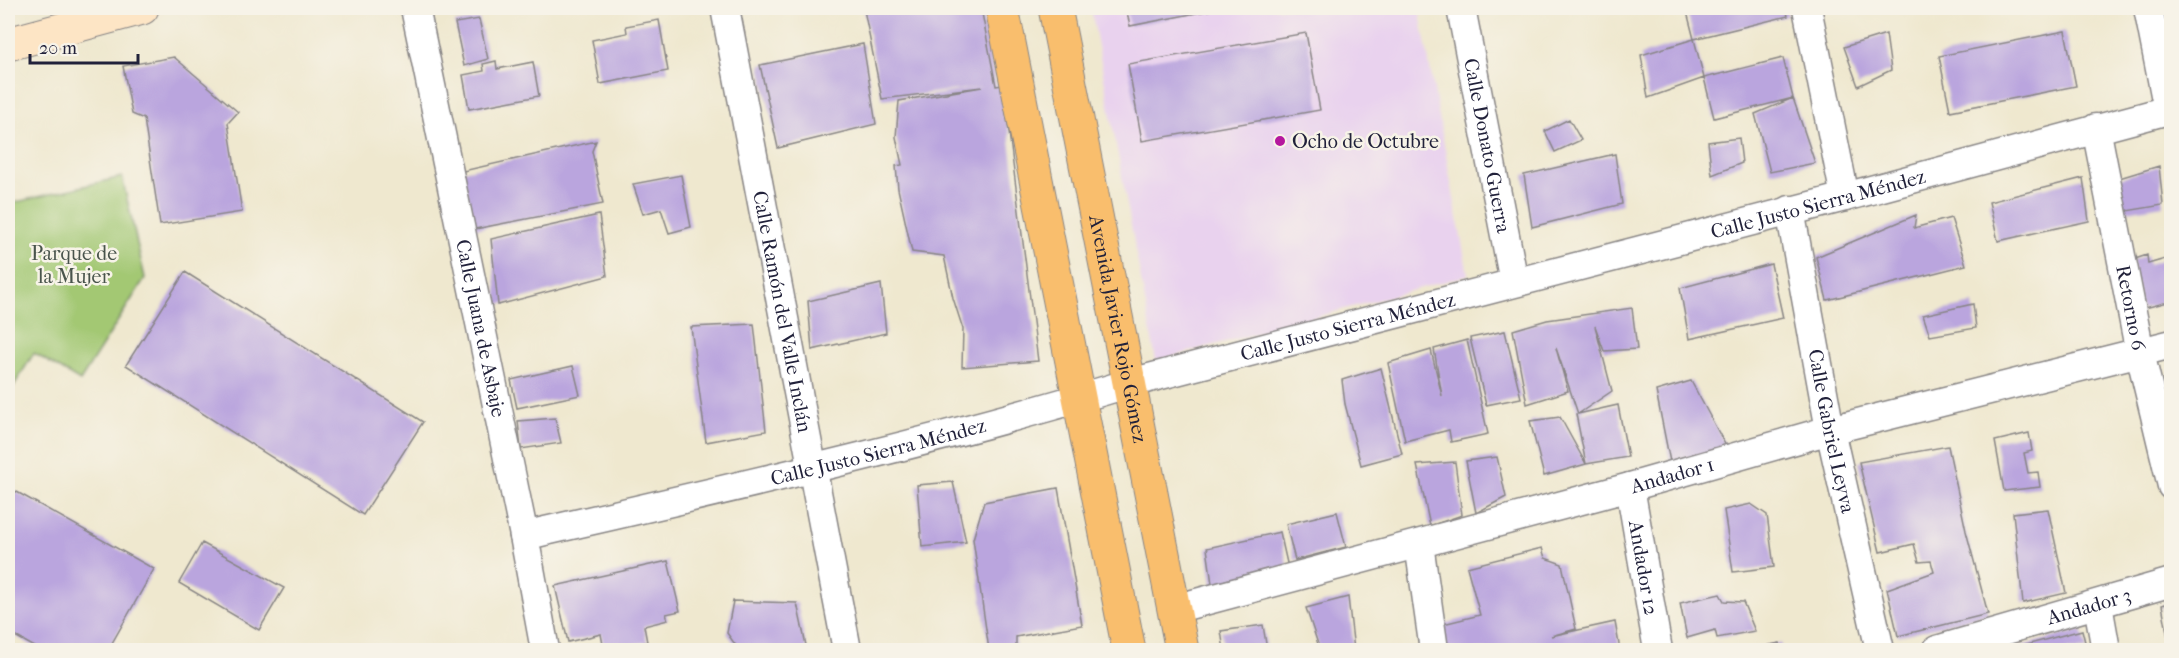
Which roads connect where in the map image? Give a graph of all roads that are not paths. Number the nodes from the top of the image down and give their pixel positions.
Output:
1 (142, 8) edge
2 (415, 8) edge
3 (725, 8) edge
4 (1002, 8) edge
5 (1055, 8) edge
6 (1461, 8) edge
7 (1807, 8) edge
8 (2148, 8) edge
9 (8, 44) edge
10 (2170, 109) edge
11 (2096, 128) junction
12 (1845, 196) junction
13 (1790, 210) junction
14 (1514, 282) junction
15 (2172, 344) edge
16 (2140, 353) junction
17 (1130, 383) junction
18 (1079, 398) junction
19 (1830, 430) junction
20 (814, 469) junction
21 (2172, 486) edge
22 (1630, 488) junction
23 (524, 536) junction
24 (1419, 544) junction
25 (2172, 582) edge
26 (2098, 605) junction
27 (1174, 609) junction
28 (544, 651) edge
29 (847, 651) edge
30 (1129, 651) edge
31 (1182, 651) edge
32 (1434, 651) edge
33 (1658, 651) edge
34 (1880, 651) edge
35 (1937, 651) edge
36 (2106, 651) edge

1 - 9 main road
2 - 23 street, Calle Juana de Asbaje
3 - 20 street, Calle Ramón del Valle Inclán
4 - 18 main road
5 - 17 main road, Avenida Javier Rojo Gómez
6 - 14 street, Calle Donato Guerra
7 - 12 street
8 - 10 street
10 - 11 street, Calle Justo Sierra Méndez
11 - 12 street, Calle Justo Sierra Méndez
11 - 16 street, Retorno 6
12 - 13 street, Calle Justo Sierra Méndez
13 - 14 street, Calle Justo Sierra Méndez
13 - 19 street, Calle Gabriel Leyva
14 - 17 street, Calle Justo Sierra Méndez
15 - 16 street, Andador 1
16 - 19 street, Andador 1
16 - 21 street, Retorno 6
17 - 18 street, Calle Justo Sierra Méndez
17 - 27 main road, Avenida Javier Rojo Gómez
18 - 20 street, Calle Justo Sierra Méndez
18 - 30 main road
19 - 22 street, Andador 1
19 - 34 street, Calle Gabriel Leyva
20 - 23 street, Calle Justo Sierra Méndez
20 - 29 street, Calle Ramón del Valle Inclán
22 - 24 street, Andador 1
22 - 33 street, Andador 12
23 - 28 street, Calle Juana de Asbaje
24 - 27 street, Andador 1
24 - 32 street
25 - 26 street, Andador 3
26 - 35 street, Andador 3
26 - 36 street
27 - 31 main road, Avenida Javier Rojo Gómez

